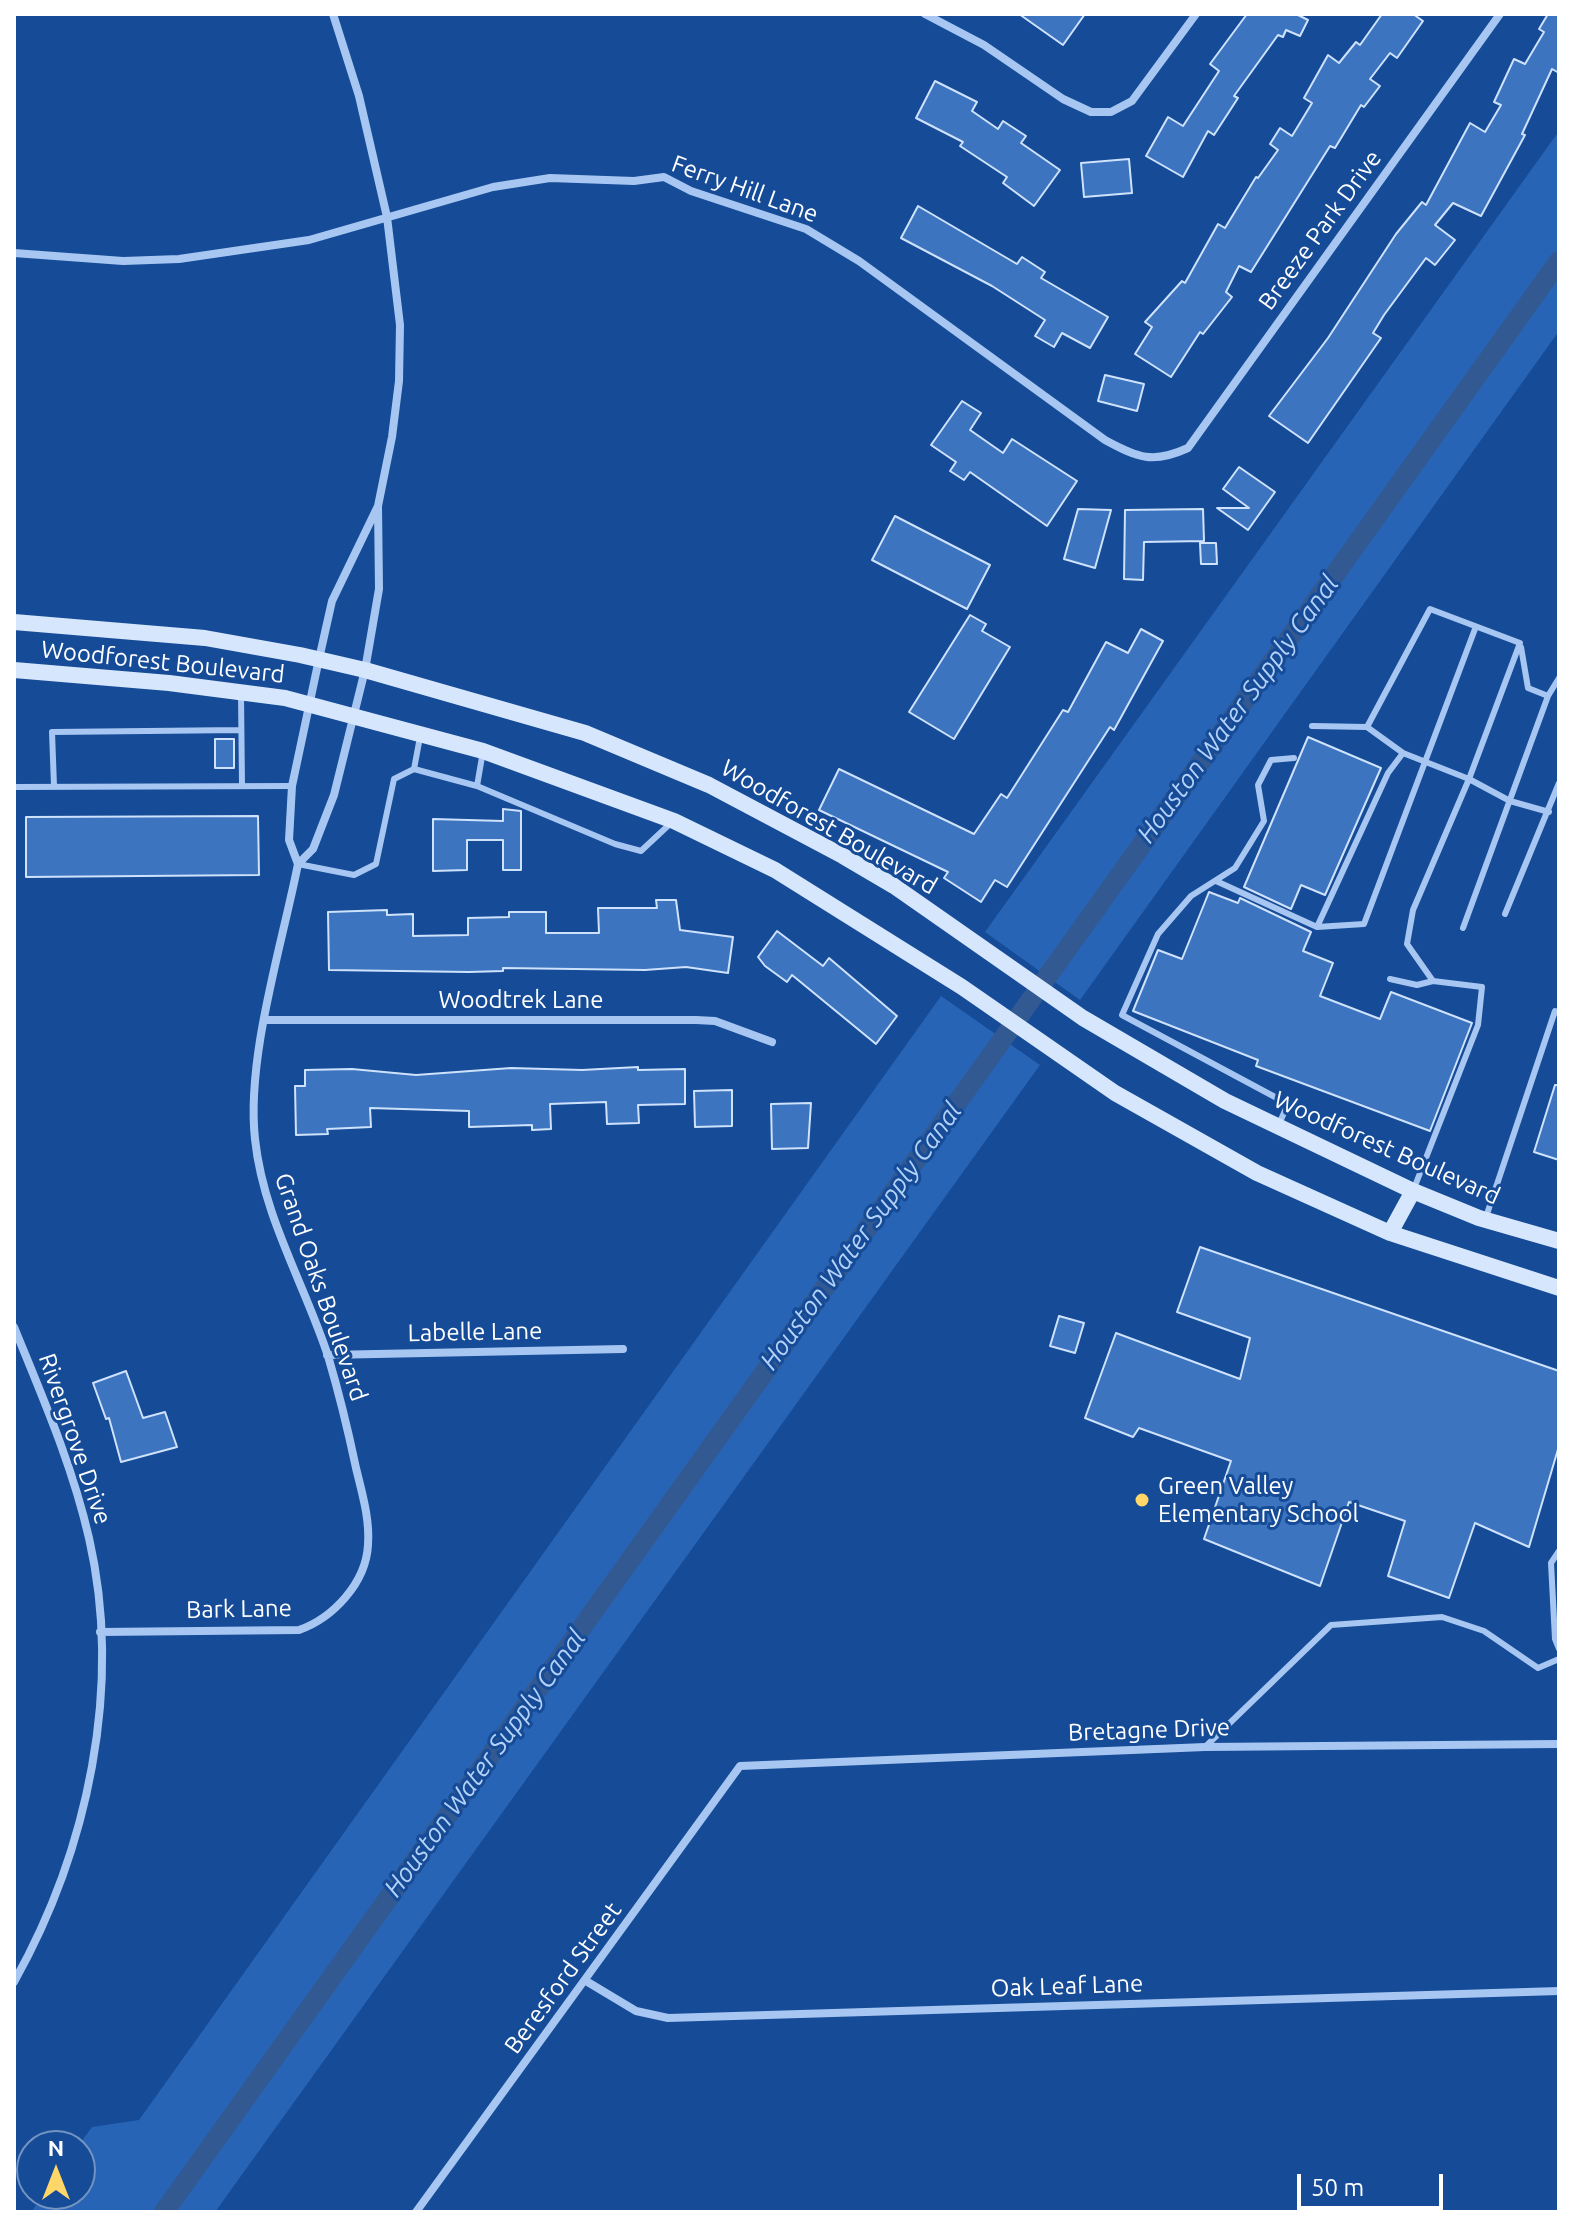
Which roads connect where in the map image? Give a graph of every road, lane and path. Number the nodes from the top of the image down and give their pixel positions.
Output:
1 (333, 14) edge
2 (925, 14) edge
3 (1196, 14) edge
4 (1500, 14) edge
5 (387, 217) junction
6 (14, 253) edge
7 (1164, 457) joint
8 (378, 506) junction
9 (14, 622) edge
10 (1475, 629) junction
11 (1520, 643) junction
12 (319, 659) junction
13 (14, 670) edge
14 (365, 670) junction
15 (1559, 678) edge
16 (241, 692) junction
17 (1548, 696) junction
18 (309, 705) junction
19 (354, 716) junction
20 (1312, 726) dead end
21 (1367, 727) junction
22 (241, 730) junction
23 (421, 734) junction
24 (483, 751) junction
25 (1403, 753) junction
26 (1294, 758) dead end
27 (1426, 760) junction
28 (414, 769) junction
29 (1469, 779) junction
30 (1559, 783) edge
31 (242, 785) junction
32 (54, 786) junction
33 (292, 786) junction
34 (477, 786) junction
35 (14, 787) edge
36 (1510, 801) junction
37 (1549, 812) junction
38 (674, 821) junction
39 (298, 864) junction
40 (1216, 881) junction
41 (1505, 914) dead end
42 (1317, 927) junction
43 (1463, 928) dead end
44 (1390, 979) dead end
45 (1433, 981) junction
46 (1559, 1013) edge
47 (266, 1020) junction
48 (772, 1042) dead end
49 (1278, 1127) junction
50 (1413, 1191) junction
51 (1485, 1220) junction
52 (1390, 1233) junction
53 (1559, 1241) edge
54 (1559, 1288) edge
55 (14, 1327) edge
56 (623, 1349) dead end
57 (327, 1355) junction
58 (1559, 1551) edge
59 (357, 1578) joint
60 (100, 1632) junction
61 (1559, 1649) edge
62 (1559, 1659) edge
63 (1559, 1744) edge
64 (1205, 1747) junction
65 (740, 1766) joint
66 (586, 1981) junction
67 (14, 1982) edge
68 (1559, 1991) edge
69 (416, 2212) edge

1 - 5 street, Grand Oaks Boulevard
2 - 3 street
4 - 7 street, Breeze Park Drive
5 - 6 street, Ferry Hill Lane
5 - 7 street, Ferry Hill Lane
5 - 8 street, Grand Oaks Boulevard
8 - 12 street, Grand Oaks Boulevard
8 - 14 street, Grand Oaks Boulevard
9 - 12 main road, Woodforest Boulevard
10 - 11 lane
10 - 21 lane
10 - 27 lane
11 - 17 lane
11 - 29 lane
12 - 14 main road, Woodforest Boulevard
12 - 18 street, Grand Oaks Boulevard
13 - 16 main road, Woodforest Boulevard
14 - 19 street, Grand Oaks Boulevard
14 - 49 main road, Woodforest Boulevard
15 - 17 lane
16 - 18 main road, Woodforest Boulevard
16 - 22 lane
17 - 36 lane
18 - 19 main road, Woodforest Boulevard
18 - 33 street, Grand Oaks Boulevard
19 - 23 main road, Woodforest Boulevard
19 - 39 street, Grand Oaks Boulevard
20 - 21 lane
21 - 25 lane
22 - 31 lane
22 - 32 lane
23 - 24 main road, Woodforest Boulevard
23 - 28 lane
24 - 34 lane
24 - 38 main road, Woodforest Boulevard
25 - 27 lane
25 - 42 lane
26 - 40 lane
27 - 29 lane
27 - 42 lane
28 - 34 lane
28 - 39 lane
29 - 36 lane
29 - 45 lane
30 - 37 lane
31 - 32 lane
31 - 33 lane
32 - 35 lane
33 - 39 street, Grand Oaks Boulevard
34 - 38 lane
36 - 37 lane
36 - 43 lane
37 - 41 lane
38 - 52 main road, Woodforest Boulevard
39 - 47 street, Grand Oaks Boulevard
40 - 42 lane
40 - 49 lane
44 - 45 lane
45 - 50 lane
46 - 51 lane
47 - 48 street, Woodtrek Lane
47 - 57 street, Grand Oaks Boulevard
49 - 50 main road, Woodforest Boulevard
50 - 51 main road, Woodforest Boulevard
50 - 52 main road
51 - 53 main road, Woodforest Boulevard
52 - 54 main road, Woodforest Boulevard
55 - 60 street, Rivergrove Drive
56 - 57 street, Labelle Lane
57 - 59 street, Grand Oaks Boulevard
58 - 61 lane
59 - 60 street, Bark Lane
60 - 67 street, Rivergrove Drive
62 - 64 lane
63 - 64 street, Bretagne Drive
64 - 65 street, Bretagne Drive
65 - 66 street, Beresford Street
66 - 68 street, Oak Leaf Lane
66 - 69 street, Beresford Street

